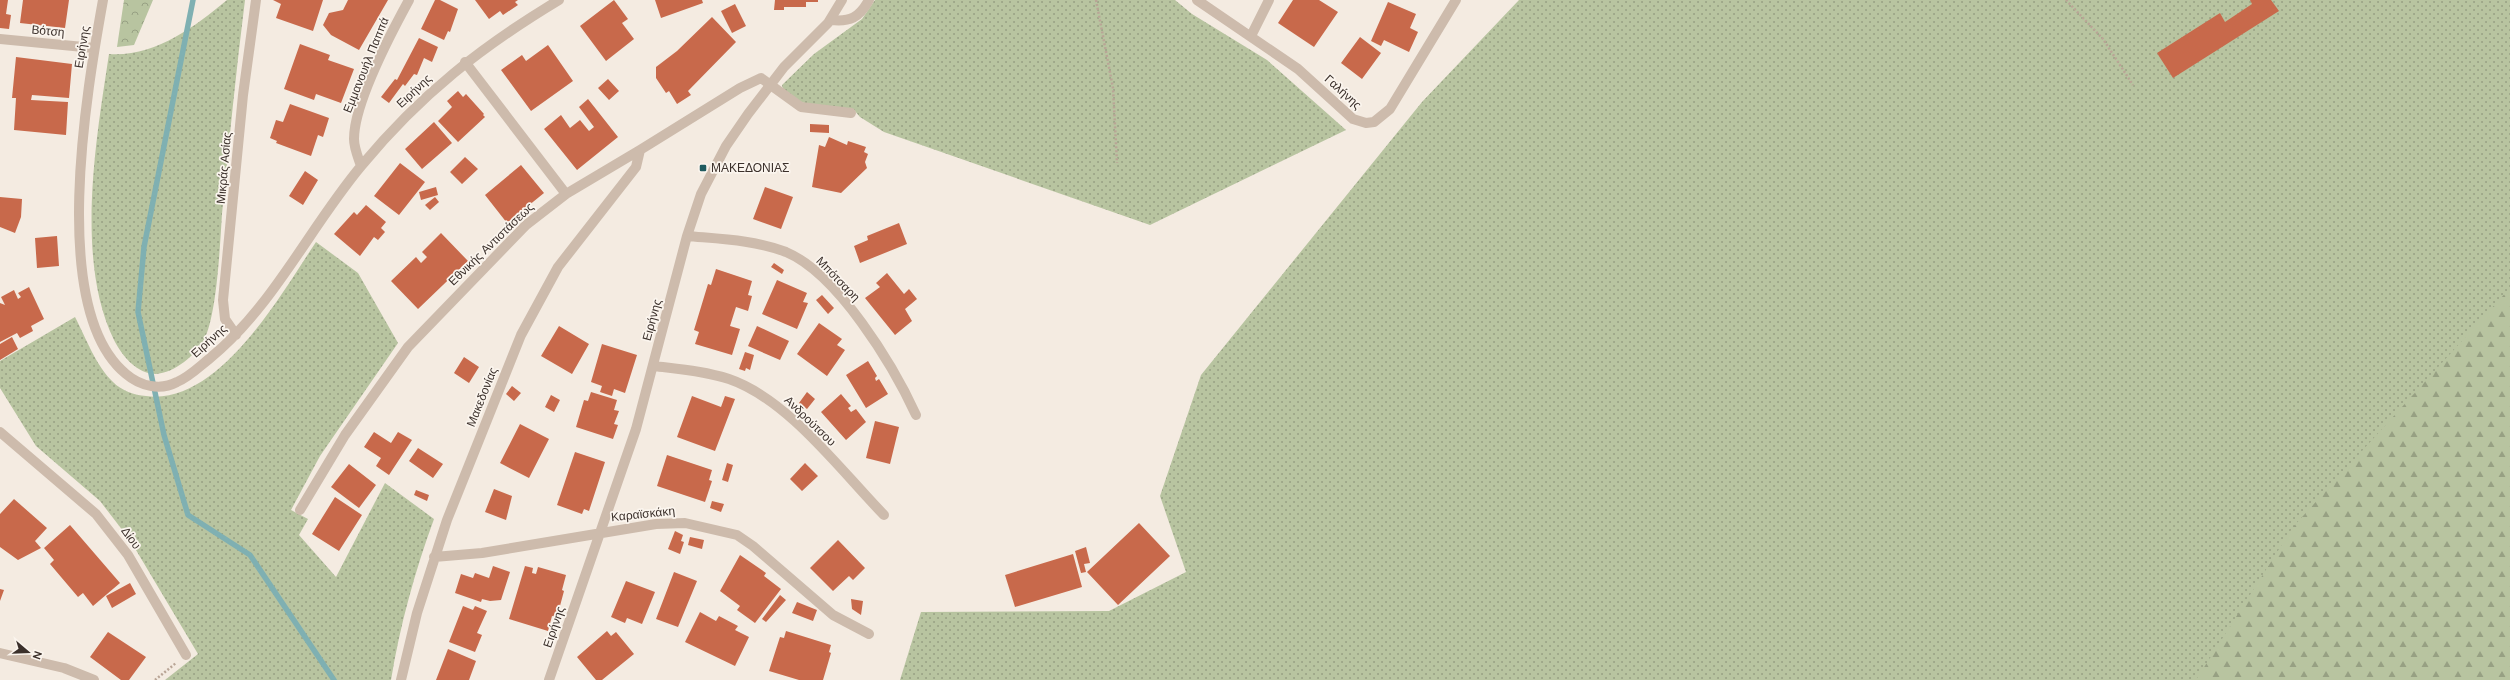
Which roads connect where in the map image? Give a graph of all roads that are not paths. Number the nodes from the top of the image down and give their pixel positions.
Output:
1 (103, 0) edge
2 (256, 0) edge
3 (409, 0) edge
4 (559, 0) edge
5 (842, 0) edge
6 (869, 0) edge
7 (1197, 0) edge
8 (1269, 0) edge
9 (1456, 0) edge
10 (831, 20) junction
11 (1251, 36) junction
12 (0, 39) edge
13 (94, 48) junction
14 (465, 62) junction
15 (770, 84) junction
16 (851, 113) dead end
17 (640, 150) junction
18 (361, 166) junction
19 (566, 194) junction
20 (687, 236) junction
21 (236, 335) junction
22 (654, 366) junction
23 (916, 415) dead end
24 (0, 432) edge
25 (300, 510) dead end
26 (884, 515) dead end
27 (601, 532) junction
28 (434, 556) junction
29 (869, 634) dead end
30 (0, 653) edge
31 (186, 655) road end
32 (94, 680) edge
33 (402, 680) edge
34 (549, 680) edge

1 - 13 street, Ειρήνης
2 - 21 street, Μικράς Ασίας
3 - 18 street, Εμμανουήλ Παππά
4 - 14 street, Ειρήνης
5 - 10 street, Ειρήνης
6 - 10 street
7 - 11 street, Γαλήνης
8 - 11 street
9 - 11 street, Γαλήνης
10 - 15 street, Ειρήνης
12 - 13 street, Βότση
13 - 21 street, Ειρήνης
14 - 18 street, Ειρήνης
14 - 19 street
15 - 16 street
15 - 17 street, Εθνικής Αντιστάσεως
15 - 20 street, Ειρήνης
17 - 19 street, Εθνικής Αντιστάσεως
17 - 28 street, Μακεδονίας
18 - 21 street, Ειρήνης
19 - 25 street, Εθνικής Αντιστάσεως
20 - 22 street, Ειρήνης
20 - 23 street, Μπότσαρη
22 - 26 street, Ανδρούτσου
22 - 27 street, Ειρήνης
24 - 31 street, Δίου
27 - 28 street, Καραϊσκάκη
27 - 29 street, Καραϊσκάκη
27 - 34 street, Ειρήνης
28 - 33 street, Μακεδονίας
30 - 32 street

